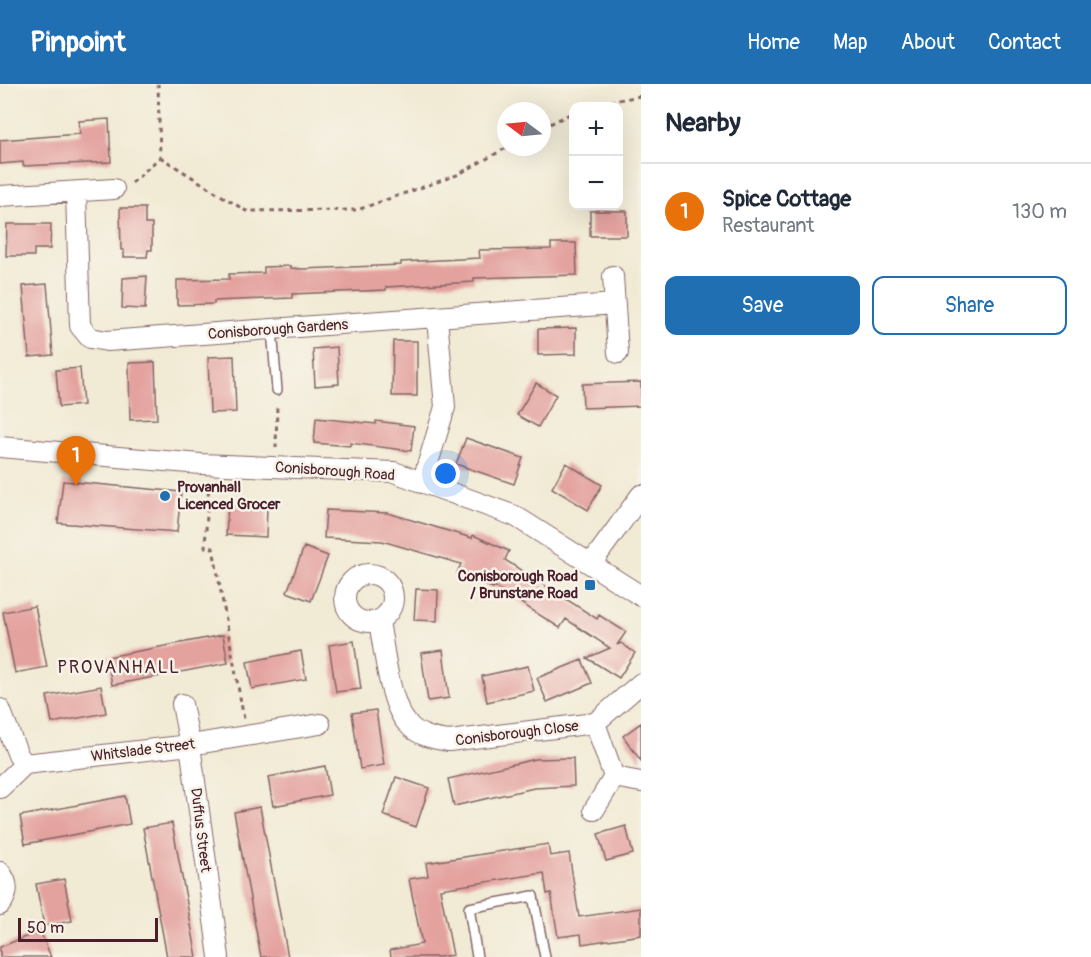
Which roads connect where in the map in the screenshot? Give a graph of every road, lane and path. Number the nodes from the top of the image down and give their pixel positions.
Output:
1 (158, 84) edge
2 (641, 96) edge
3 (606, 102) edge
4 (569, 114) edge
5 (551, 123) edge
6 (497, 153) edge
7 (160, 157) junction
8 (114, 189) joint
9 (76, 192) junction
10 (0, 196) edge
11 (613, 276) dead end
12 (615, 304) junction
13 (437, 318) junction
14 (272, 329) junction
15 (618, 353) dead end
16 (277, 390) joint
17 (0, 447) edge
18 (209, 464) junction
19 (276, 467) junction
20 (422, 483) junction
21 (641, 495) edge
22 (591, 564) junction
23 (641, 596) edge
24 (379, 621) dead end
25 (641, 683) edge
26 (182, 704) dead end
27 (0, 709) edge
28 (595, 723) junction
29 (320, 724) dead end
30 (247, 736) junction
31 (190, 745) junction
32 (26, 764) junction
33 (614, 777) junction
34 (641, 782) edge
35 (0, 788) edge
36 (594, 810) dead end
37 (0, 872) edge
38 (0, 905) edge
39 (219, 957) edge
40 (477, 957) edge
41 (544, 957) edge

1 - 7 path
2 - 3 path
4 - 5 path
6 - 7 path
7 - 8 path
8 - 9 street
9 - 10 street
9 - 14 street, Conisborough Gardens
11 - 12 street
12 - 13 street, Conisborough Gardens
12 - 15 street
13 - 14 street, Conisborough Gardens
13 - 20 street
14 - 16 lane
16 - 19 path
17 - 18 street, Conisborough Road
18 - 19 street, Conisborough Road
18 - 30 path
19 - 20 street, Conisborough Road
20 - 22 street, Conisborough Road
21 - 22 street
22 - 23 street, Conisborough Road
24 - 28 street, Conisborough Close
25 - 28 street, Conisborough Close
26 - 31 street, Duffus Street
27 - 32 street
28 - 33 street, Conisborough Close
29 - 30 street, Whitslade Street
30 - 31 street, Whitslade Street
31 - 32 street, Whitslade Street
31 - 39 street, Duffus Street
32 - 35 street
33 - 34 street
33 - 36 street
37 - 38 street
40 - 41 lane

